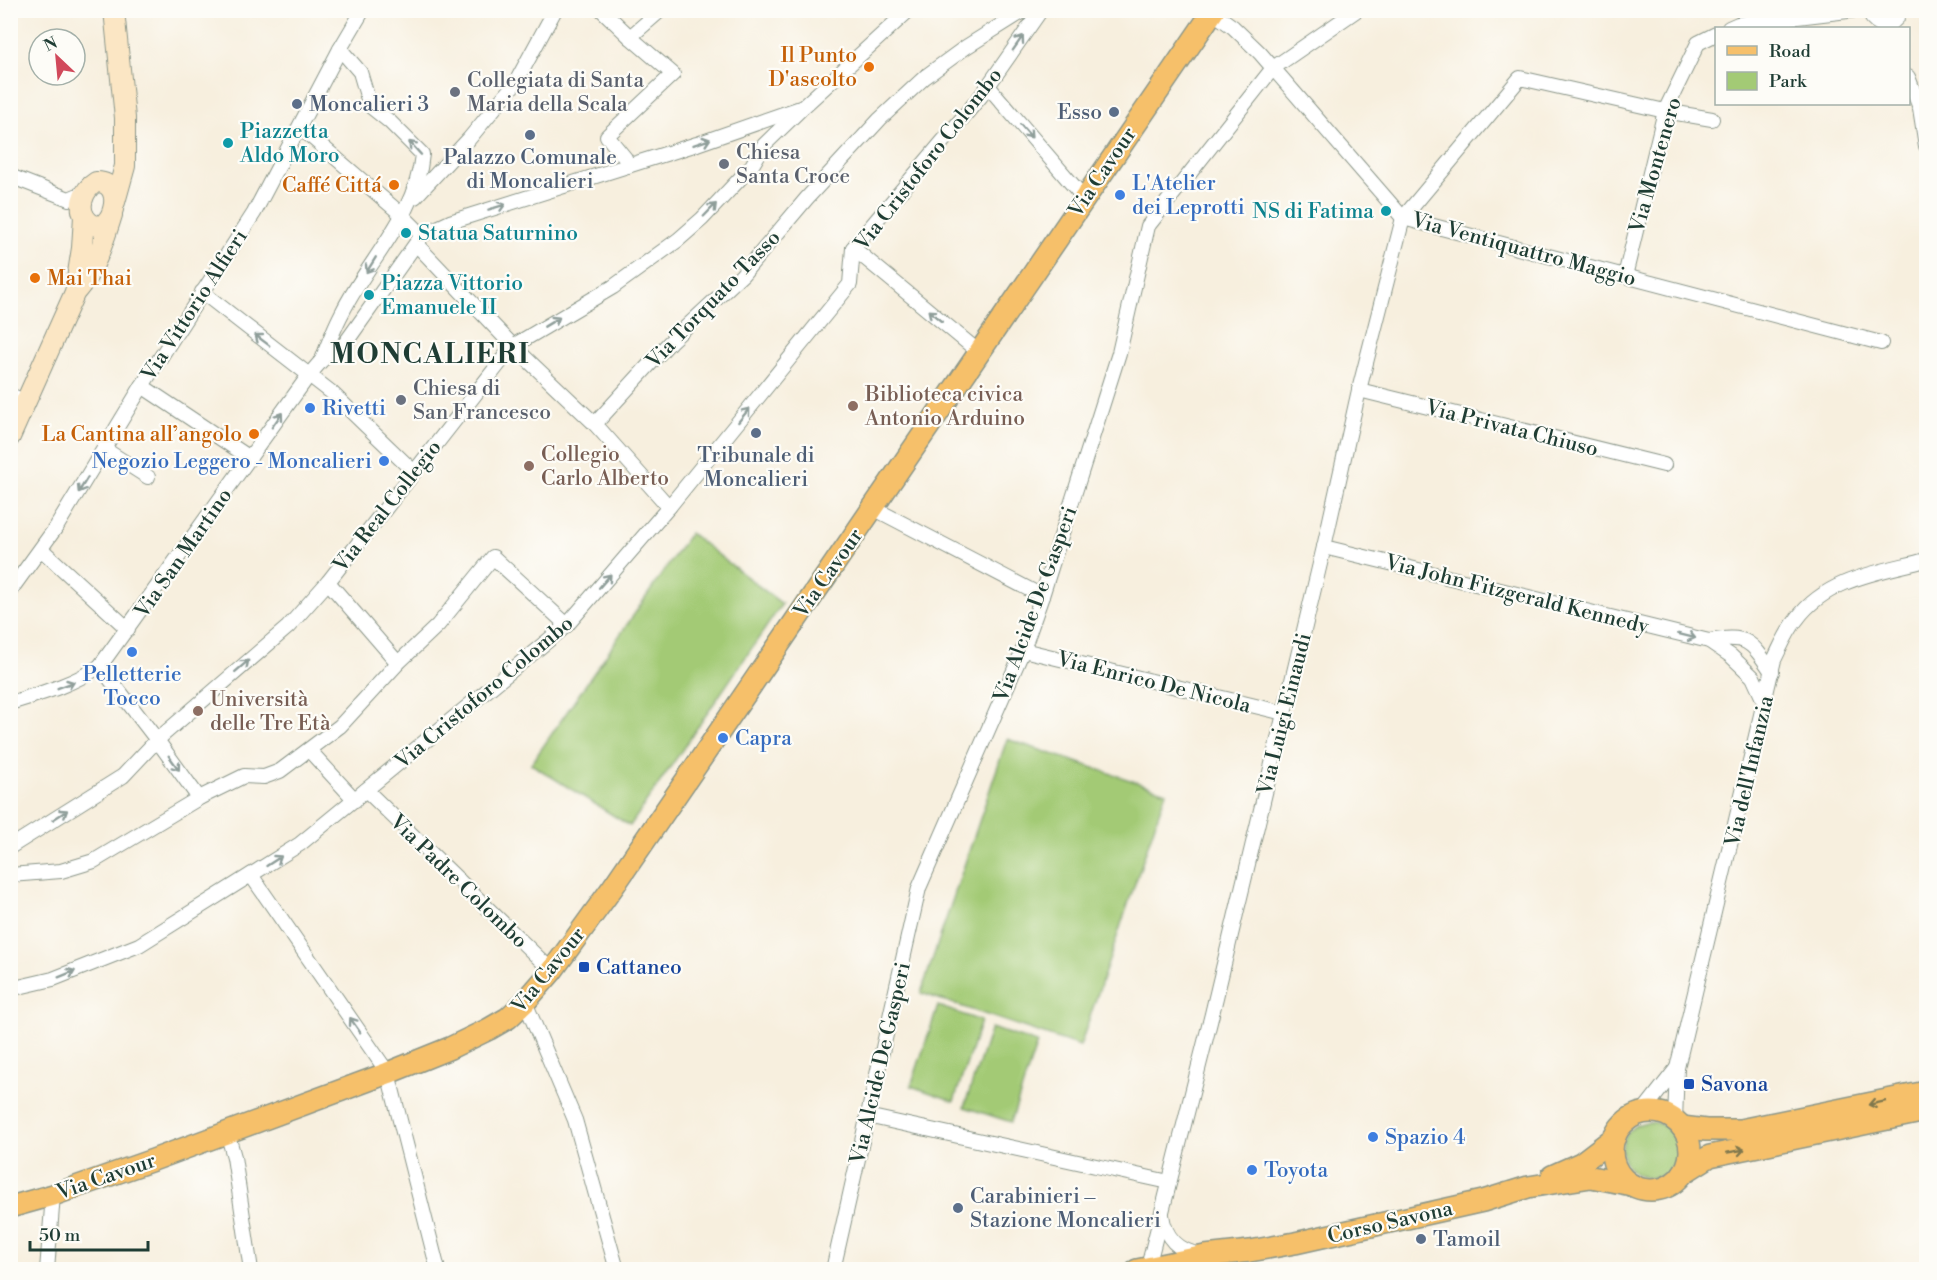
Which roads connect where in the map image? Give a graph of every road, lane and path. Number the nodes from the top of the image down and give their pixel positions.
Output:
1 (114, 10) edge
2 (363, 10) edge
3 (555, 10) edge
4 (602, 10) edge
5 (660, 10) edge
6 (909, 10) edge
7 (1025, 10) edge
8 (1041, 10) edge
9 (1357, 10) edge
10 (1856, 10) edge
11 (1871, 10) edge
12 (1213, 11) edge
13 (1898, 19) edge
14 (1736, 21) edge
15 (1882, 27) edge
16 (1715, 34) edge
17 (630, 37) junction
18 (340, 49) junction
19 (1273, 68) junction
20 (1910, 82) edge
21 (988, 86) junction
22 (803, 107) junction
23 (1665, 111) junction
24 (1712, 118) dead end
25 (299, 131) junction
26 (124, 138) junction
27 (1926, 146) edge
28 (628, 166) junction
29 (10, 176) edge
30 (91, 187) junction
31 (52, 194) junction
32 (1084, 198) junction
33 (410, 201) junction
34 (114, 207) junction
35 (83, 215) junction
36 (402, 215) junction
37 (1403, 218) junction
38 (419, 240) junction
39 (853, 248) junction
40 (1625, 276) junction
41 (75, 292) junction
42 (202, 292) junction
43 (1881, 343) dead end
44 (513, 346) junction
45 (980, 353) junction
46 (322, 360) junction
47 (309, 375) junction
48 (142, 386) junction
49 (1359, 390) junction
50 (18, 399) edge
51 (595, 424) junction
52 (10, 437) edge
53 (104, 449) junction
54 (250, 458) junction
55 (1665, 465) dead end
56 (413, 471) junction
57 (148, 477) dead end
58 (669, 507) junction
59 (873, 508) junction
60 (1324, 547) junction
61 (41, 549) junction
62 (1926, 560) edge
63 (328, 582) junction
64 (10, 591) edge
65 (1042, 596) junction
66 (567, 625) junction
67 (128, 629) junction
68 (1709, 641) junction
69 (1023, 650) junction
70 (398, 663) junction
71 (100, 666) junction
72 (1772, 672) junction
73 (10, 703) edge
74 (1766, 703) junction
75 (1284, 713) junction
76 (157, 740) junction
77 (309, 750) junction
78 (366, 790) junction
79 (199, 798) junction
80 (355, 800) junction
81 (10, 847) edge
82 (10, 875) edge
83 (251, 875) junction
84 (552, 971) junction
85 (10, 989) edge
86 (525, 1002) junction
87 (1677, 1068) junction
88 (388, 1073) junction
89 (1926, 1092) edge
90 (1926, 1111) edge
91 (1641, 1114) junction
92 (867, 1116) junction
93 (1678, 1124) junction
94 (227, 1132) junction
95 (1615, 1137) junction
96 (1683, 1173) junction
97 (1169, 1182) junction
98 (1632, 1185) junction
99 (1528, 1187) junction
100 (53, 1195) junction
101 (14, 1207) edge
102 (1162, 1210) junction
103 (1199, 1263) edge
104 (1142, 1268) edge
105 (47, 1269) edge
106 (250, 1269) edge
107 (438, 1269) edge
108 (617, 1269) edge
109 (833, 1269) edge

1 - 26 main road
2 - 18 street, Via Vittorio Alfieri
3 - 33 street
4 - 17 street
5 - 17 street
6 - 22 street, Via Real Collegio
7 - 51 street, Via Torquato Tasso
21 -> 8 street, Via Cristoforo Colombo
9 - 19 street, Via Alcide De Gasperi
10 - 14 street
11 - 15 street
12 - 19 street, Via Ventiquattro Maggio
12 - 32 main road, Via Cavour
13 - 15 street
16 - 23 street, Via Montenero
17 - 28 street
18 - 25 street, Via Vittorio Alfieri
33 -> 18 street
19 - 37 street, Via Ventiquattro Maggio
19 - 65 street, Via Alcide De Gasperi
20 - 27 street
21 -> 32 street
21 - 39 street, Via Cristoforo Colombo
28 -> 22 street
44 -> 22 street, Via Real Collegio
23 - 24 street
23 - 37 street
23 - 40 street, Via Montenero
25 - 36 street
25 - 42 street, Via Vittorio Alfieri
26 - 30 main road
26 - 34 main road
38 -> 28 street
29 - 31 street
30 - 31 street
30 - 34 main road
30 - 35 main road
31 - 35 street
32 - 45 main road, Via Cavour
33 - 36 street
34 - 35 main road
34 - 41 main road
35 - 41 main road
36 - 38 street
36 -> 46 street
37 - 40 street, Via Ventiquattro Maggio
37 - 49 street, Via Luigi Einaudi
38 - 44 street
38 - 46 street
45 -> 39 street
58 -> 39 street, Via Cristoforo Colombo
40 - 43 street, Via Ventiquattro Maggio
41 - 50 main road
47 -> 42 street
42 - 48 street, Via Vittorio Alfieri
44 - 51 street
44 - 56 street, Via Real Collegio
45 - 59 main road, Via Cavour
46 - 47 street, Via San Martino
54 -> 47 street, Via San Martino
47 - 56 street
48 - 53 street, Via Vittorio Alfieri
48 - 54 street
49 - 55 street, Via Privata Chiuso
49 - 60 street, Via Luigi Einaudi
50 - 52 main road
51 - 58 street
53 - 57 street
53 -> 61 street, Via Vittorio Alfieri
54 - 67 street, Via San Martino
56 - 63 street, Via Real Collegio
66 -> 58 street, Via Cristoforo Colombo
59 - 65 street
59 - 84 main road, Via Cavour
60 -> 68 street, Via John Fitzgerald Kennedy
60 - 75 street, Via Luigi Einaudi
61 - 64 street, Via Vittorio Alfieri
61 - 67 street
62 - 72 street, Via dell'Infanzia
63 - 70 street
76 -> 63 street, Via Real Collegio
65 - 69 street, Via Alcide De Gasperi
66 - 70 street
66 - 78 street, Via Cristoforo Colombo
67 - 71 street, Via San Martino
68 - 72 street, Via John Fitzgerald Kennedy
68 - 74 street, Via John Fitzgerald Kennedy
69 - 75 street, Via Enrico De Nicola
69 - 92 street, Via Alcide De Gasperi
70 - 77 street
73 -> 71 street, Via San Martino
71 - 76 street
72 - 74 street, Via dell'Infanzia
74 - 87 street, Via dell'Infanzia
75 - 97 street, Via Luigi Einaudi
76 -> 79 street
81 -> 76 street, Via Real Collegio
77 - 79 street
77 - 80 street
78 - 80 street, Via Cristoforo Colombo
78 - 84 street, Via Padre Colombo
79 - 82 street
83 -> 80 street, Via Cristoforo Colombo
85 -> 83 street, Via Cristoforo Colombo
88 -> 83 street
84 - 86 main road, Via Cavour
86 - 88 main road, Via Cavour
86 - 108 street
87 - 91 street, Via dell'Infanzia
87 - 93 street, Via dell'Infanzia
88 - 94 main road, Via Cavour
88 - 107 street
89 -> 93 main road
96 -> 90 main road
91 - 93 main road
91 - 95 main road
92 - 97 street
92 - 109 street, Via Alcide De Gasperi
93 - 96 main road
94 - 100 main road, Via Cavour
94 - 106 street
95 - 98 main road
95 - 99 main road, Corso Savona
96 - 98 main road
97 - 102 street, Via Luigi Einaudi
98 - 99 main road, Corso Savona
99 - 103 main road, Corso Savona
100 - 101 main road, Via Cavour
100 - 105 street
102 - 103 street, Via Luigi Einaudi
102 - 104 street, Via Luigi Einaudi
103 - 104 main road, Corso Savona

